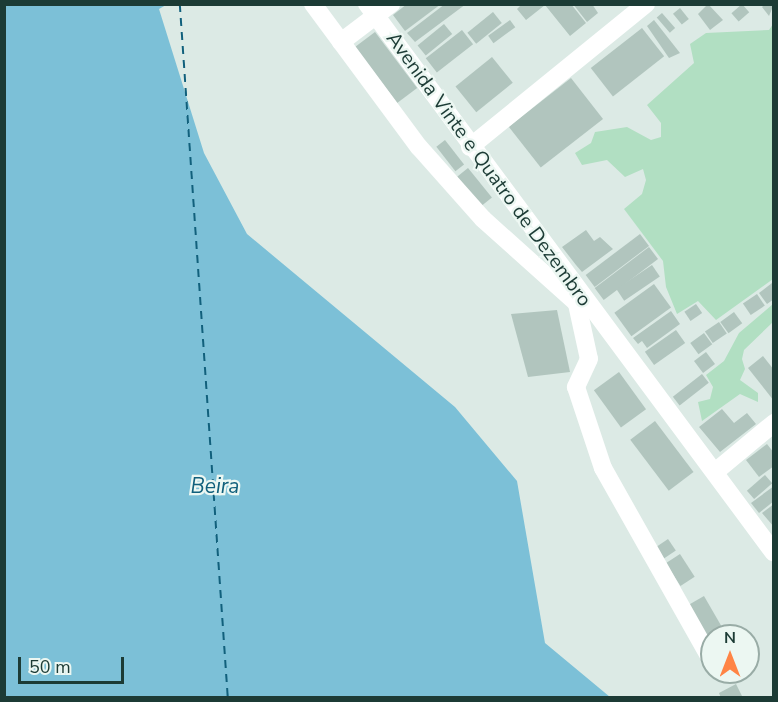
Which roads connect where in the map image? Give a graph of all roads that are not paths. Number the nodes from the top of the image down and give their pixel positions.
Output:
1 (313, 4) edge
2 (391, 4) edge
3 (646, 4) edge
4 (371, 10) edge
5 (341, 42) junction
6 (470, 147) junction
7 (577, 304) junction
8 (611, 334) junction
9 (774, 423) edge
10 (715, 472) junction
11 (774, 553) edge
12 (700, 641) edge

1 - 5 street, Avenida Vinte e Quatro de Dezembro
2 - 4 street
3 - 6 street
4 - 5 street
4 - 6 street, Avenida Vinte e Quatro de Dezembro
5 - 7 street, Avenida Vinte e Quatro de Dezembro
6 - 8 street, Avenida Vinte e Quatro de Dezembro
7 - 8 street, Avenida Vinte e Quatro de Dezembro
7 - 12 street
8 - 10 street, Avenida Vinte e Quatro de Dezembro
9 - 10 street
10 - 11 street, Avenida Vinte e Quatro de Dezembro

